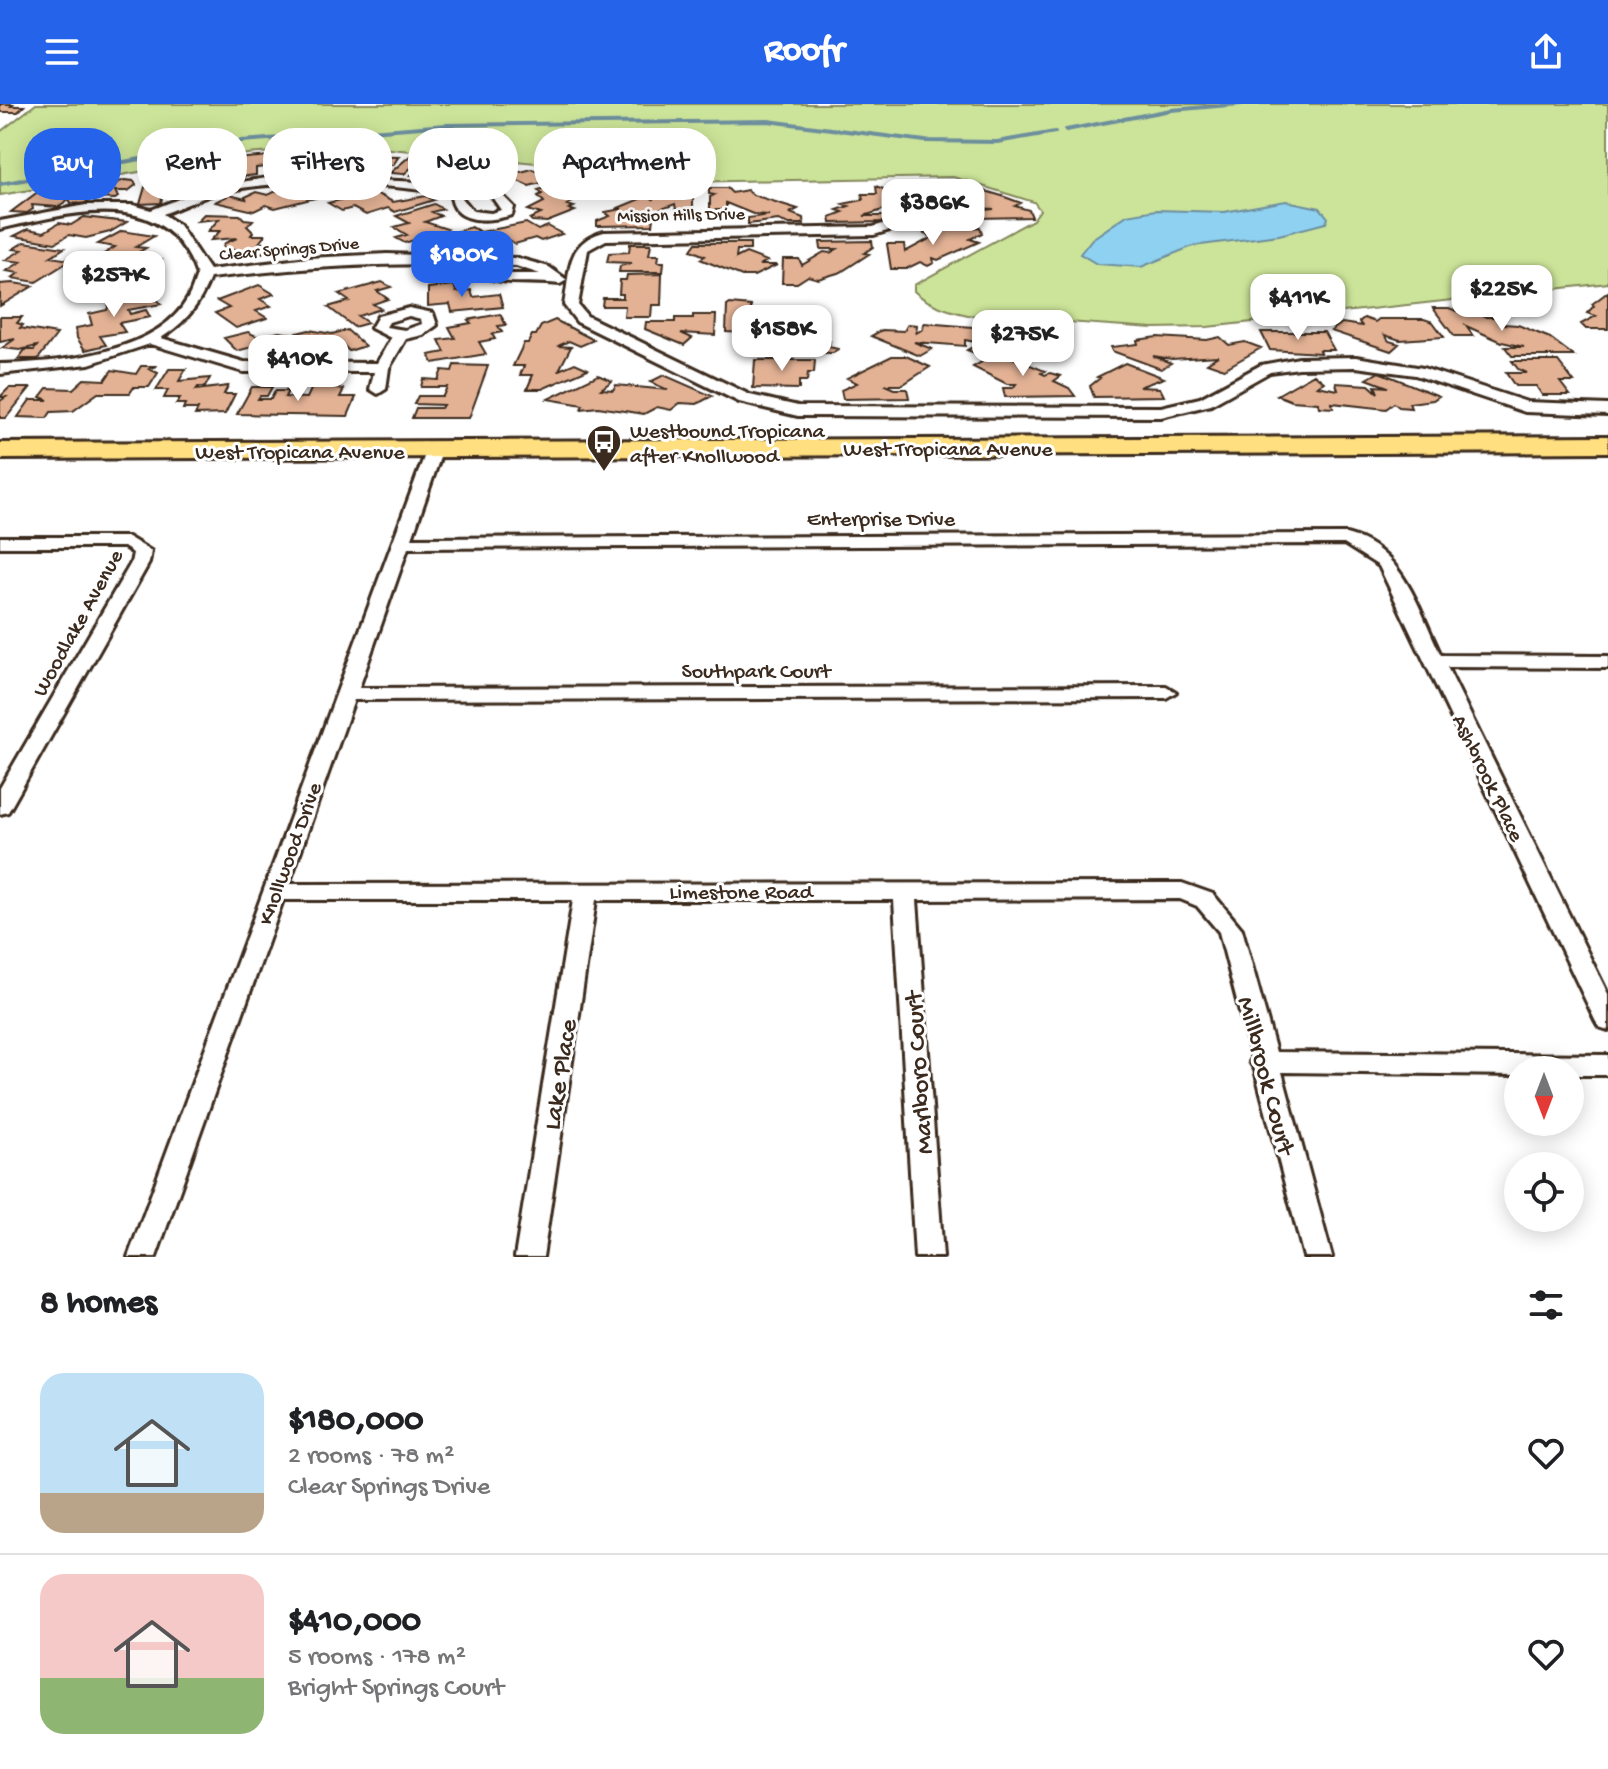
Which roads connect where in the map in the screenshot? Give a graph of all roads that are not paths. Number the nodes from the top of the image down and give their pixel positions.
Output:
1 (408, 185) edge
2 (955, 212) dead end
3 (150, 215) junction
4 (0, 225) edge
5 (204, 275) junction
6 (575, 285) junction
7 (400, 335) dead end
8 (149, 339) junction
9 (381, 368) junction
10 (0, 369) edge
11 (378, 389) dead end
12 (1608, 410) edge
13 (1608, 444) edge
14 (435, 449) junction
15 (0, 451) edge
16 (0, 542) edge
17 (401, 543) junction
18 (1360, 544) joint
19 (1434, 661) junction
20 (1608, 662) edge
21 (1166, 692) dead end
22 (346, 694) junction
23 (0, 807) edge
24 (905, 889) junction
25 (586, 891) junction
26 (274, 892) junction
27 (1205, 900) joint
28 (1608, 1020) edge
29 (1263, 1062) junction
30 (1608, 1065) edge
31 (142, 1257) edge
32 (529, 1257) edge
33 (929, 1257) edge
34 (1318, 1257) edge

1 - 3 street
2 - 6 street, Mission Hills Drive
3 - 4 street
3 - 5 street
5 - 6 street, Clear Springs Drive
5 - 8 street
6 - 12 street, Mission Hills Drive
7 - 9 street
8 - 9 street
8 - 10 street
9 - 11 street
13 - 14 main road, West Tropicana Avenue
14 - 15 main road, West Tropicana Avenue
14 - 17 street, Knollwood Drive
16 - 23 street, Woodlake Avenue
17 - 18 street, Enterprise Drive
17 - 22 street, Knollwood Drive
18 - 19 street, Ashbrook Place
19 - 20 street
19 - 28 street, Ashbrook Place
21 - 22 street, Southpark Court
22 - 26 street, Knollwood Drive
24 - 25 street, Limestone Road
24 - 27 street, Limestone Road
24 - 33 street, Marlboro Court
25 - 26 street, Limestone Road
25 - 32 street, Lake Place
26 - 31 street, Knollwood Drive
27 - 29 street, Millbrook Court
29 - 30 street
29 - 34 street, Millbrook Court

